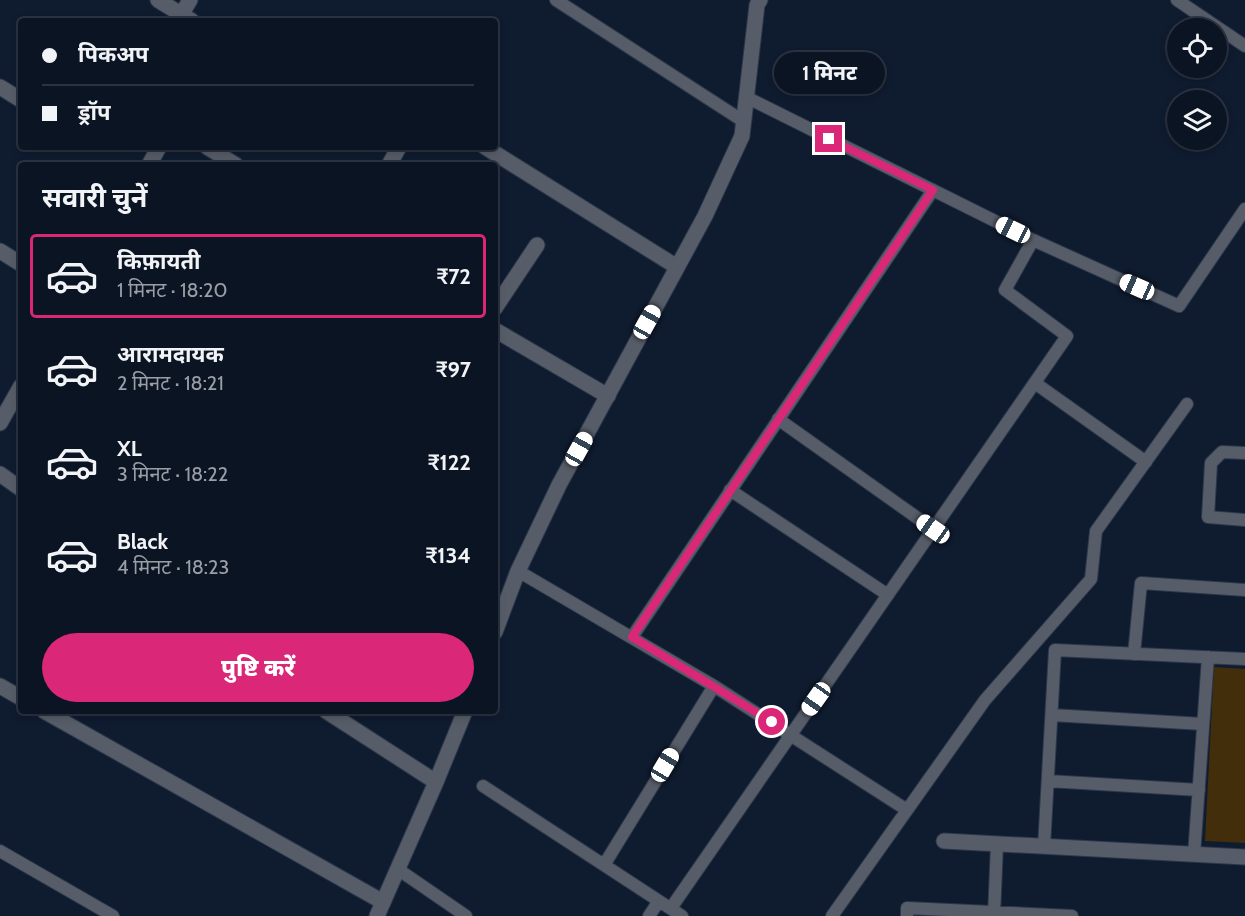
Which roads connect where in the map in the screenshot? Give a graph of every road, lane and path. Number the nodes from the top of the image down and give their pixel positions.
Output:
1 (158, 0) edge
2 (190, 0) edge
3 (556, 0) edge
4 (760, 0) edge
5 (1177, 0) edge
6 (186, 18) edge
7 (1245, 46) edge
8 (0, 87) edge
9 (746, 97) junction
10 (18, 98) edge
11 (743, 121) junction
12 (212, 150) edge
13 (491, 150) edge
14 (231, 162) edge
15 (933, 190) junction
16 (1245, 209) edge
17 (1033, 240) junction
18 (537, 245) dead end
19 (0, 251) edge
20 (18, 262) edge
21 (677, 267) junction
22 (498, 304) edge
23 (498, 332) edge
24 (1035, 383) junction
25 (18, 391) edge
26 (608, 396) junction
27 (1187, 404) dead end
28 (778, 419) junction
29 (0, 423) edge
30 (1245, 453) edge
31 (1146, 462) junction
32 (0, 474) edge
33 (18, 487) edge
34 (730, 490) junction
35 (1245, 520) edge
36 (933, 529) junction
37 (518, 571) junction
38 (1245, 590) edge
39 (888, 595) junction
40 (498, 624) edge
41 (632, 637) junction
42 (1134, 654) junction
43 (1208, 657) junction
44 (1245, 659) edge
45 (714, 686) junction
46 (0, 687) edge
47 (18, 696) edge
48 (49, 714) edge
49 (331, 714) edge
50 (464, 714) edge
51 (1052, 715) junction
52 (1203, 724) junction
53 (791, 734) junction
54 (1048, 781) junction
55 (436, 782) junction
56 (483, 786) dead end
57 (1199, 790) junction
58 (907, 810) junction
59 (944, 842) dead end
60 (997, 844) junction
61 (1044, 847) junction
62 (0, 851) edge
63 (1194, 855) junction
64 (1245, 857) edge
65 (604, 865) junction
66 (399, 870) junction
67 (659, 901) junction
68 (380, 909) edge
69 (671, 909) junction
70 (994, 914) edge
71 (114, 916) edge
72 (466, 916) edge
73 (650, 916) edge
74 (682, 916) edge
75 (832, 916) edge
76 (907, 916) edge
77 (1072, 916) edge

1 - 6 street
2 - 6 street
3 - 11 lane
4 - 9 street
5 - 7 lane
8 - 10 street
9 - 11 street
9 - 15 lane
11 - 21 street
12 - 14 street
13 - 21 street
15 - 17 lane
15 - 28 lane
16 - 17 lane
17 - 24 lane
18 - 22 street
19 - 20 street
21 - 26 street
23 - 26 street
24 - 31 lane
24 - 36 lane
25 - 29 street
26 - 37 street
27 - 31 lane
28 - 34 lane
28 - 36 lane
30 - 35 lane
31 - 58 lane
32 - 33 street
34 - 39 lane
34 - 41 lane
36 - 39 lane
37 - 40 street
37 - 41 lane
38 - 42 lane
39 - 53 lane
41 - 45 lane
42 - 43 lane
42 - 51 lane
43 - 44 lane
43 - 52 lane
45 - 53 lane
45 - 65 lane
46 - 47 street
48 - 68 street
49 - 55 street
50 - 55 street
51 - 52 lane
51 - 54 lane
52 - 57 lane
53 - 58 lane
53 - 69 lane
54 - 57 lane
54 - 61 lane
55 - 66 street
56 - 65 lane
57 - 63 lane
58 - 75 lane
59 - 60 street
60 - 61 street
60 - 70 lane
61 - 63 street
62 - 71 lane
63 - 64 street
65 - 67 lane
66 - 68 street
66 - 72 lane
67 - 69 lane
67 - 73 lane
69 - 74 lane
70 - 76 lane
70 - 77 lane

